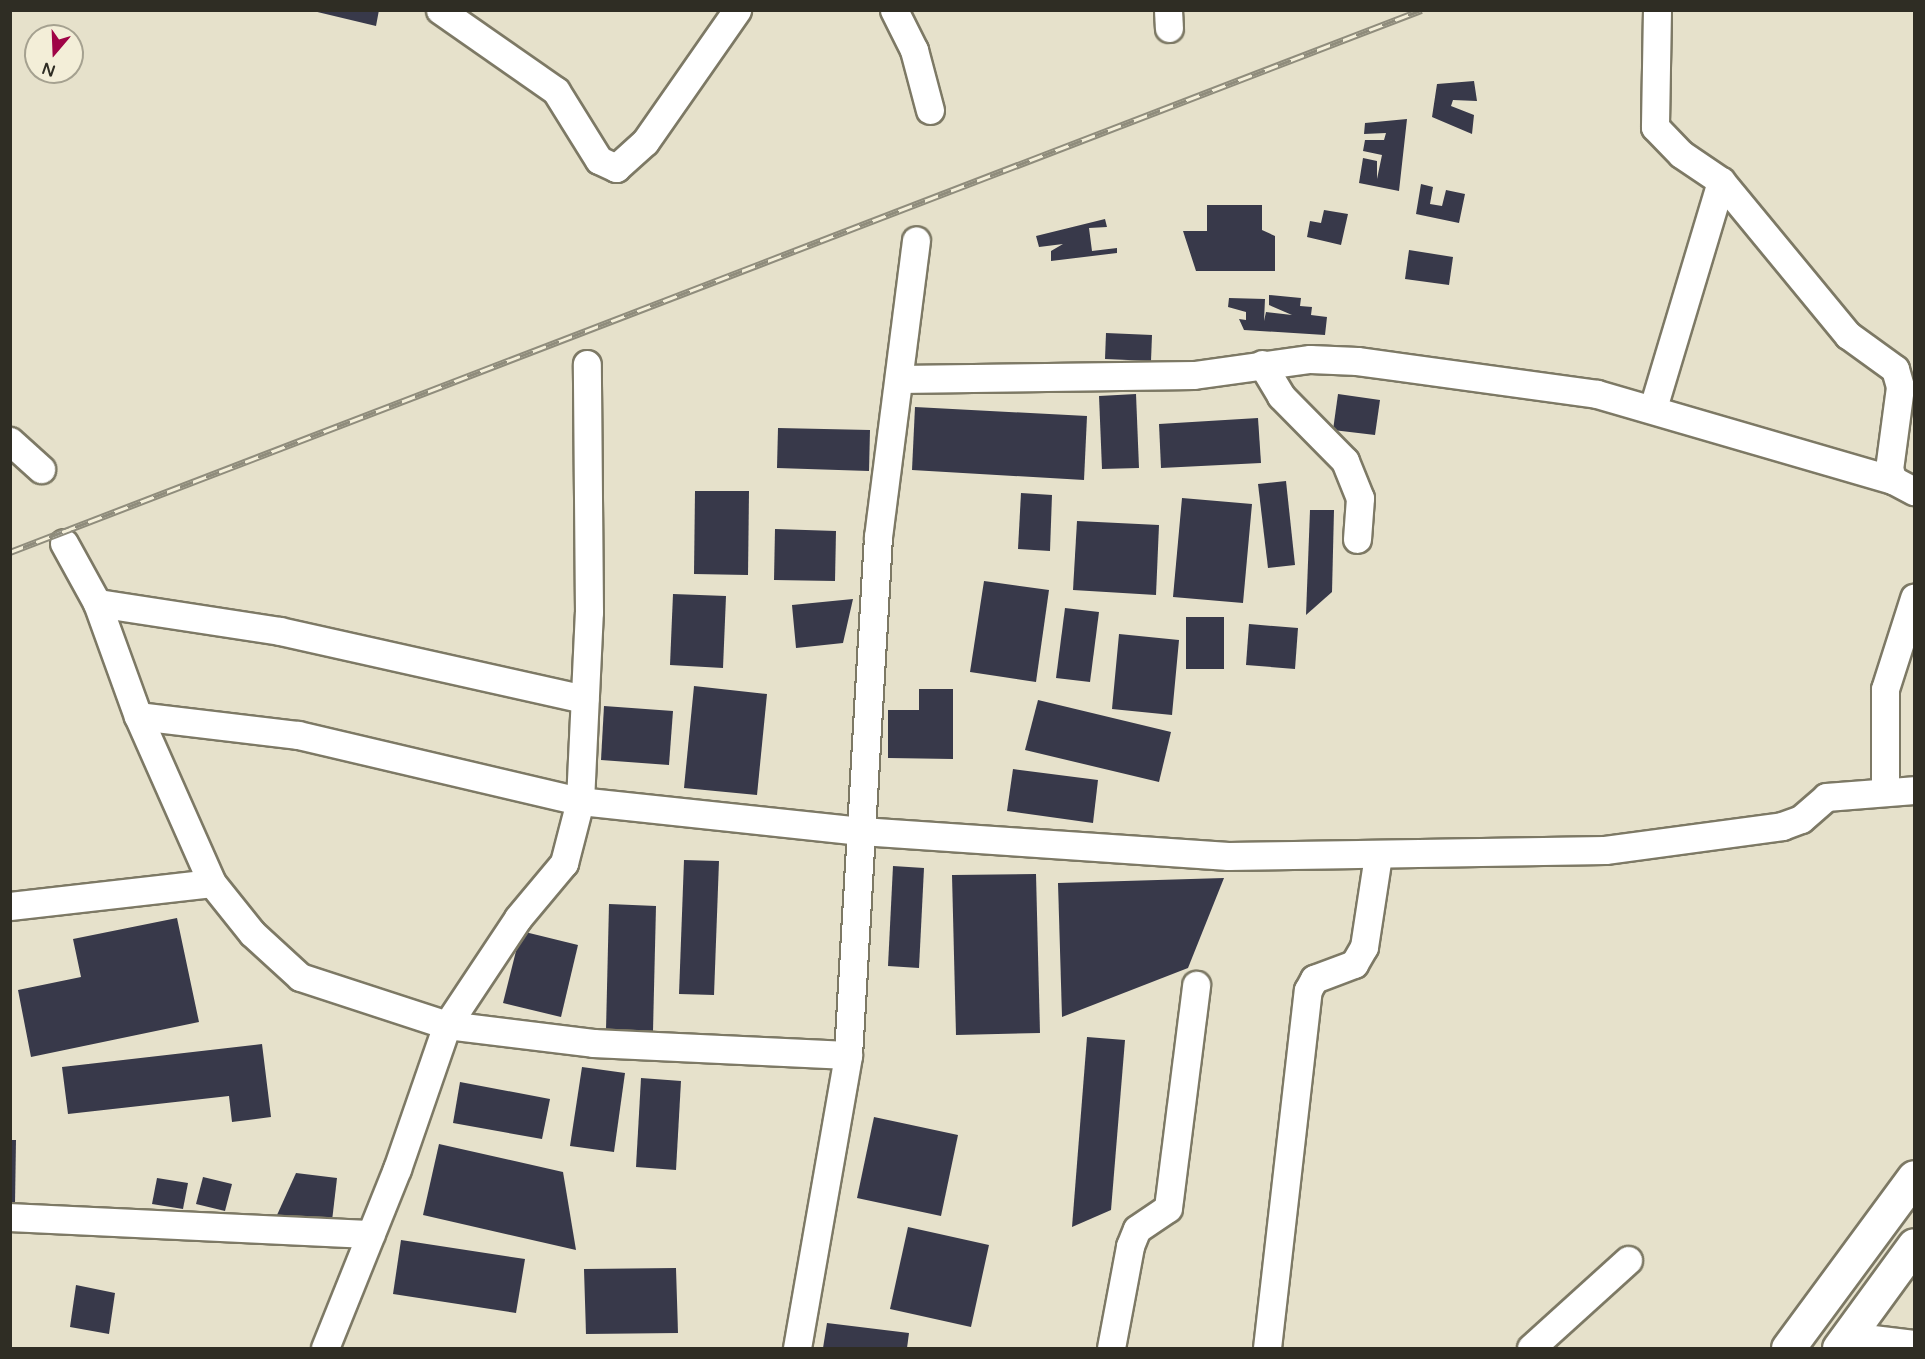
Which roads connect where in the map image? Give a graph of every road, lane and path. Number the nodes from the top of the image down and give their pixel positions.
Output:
1 (440, 10) edge
2 (737, 10) edge
3 (894, 10) edge
4 (1657, 10) edge
5 (930, 110) dead end
6 (1721, 182) junction
7 (916, 240) dead end
8 (587, 364) dead end
9 (1262, 364) junction
10 (899, 379) junction
11 (1653, 408) junction
12 (10, 441) edge
13 (41, 469) dead end
14 (1904, 485) edge
15 (1357, 539) dead end
16 (64, 543) dead end
17 (1914, 598) edge
18 (97, 603) junction
19 (585, 699) junction
20 (138, 716) junction
21 (1914, 790) edge
22 (1885, 792) junction
23 (580, 801) junction
24 (861, 831) junction
25 (1378, 855) junction
26 (212, 883) junction
27 (10, 906) edge
28 (1196, 985) dead end
29 (447, 1025) junction
30 (848, 1055) junction
31 (1914, 1177) edge
32 (10, 1217) edge
33 (371, 1234) junction
34 (1914, 1245) edge
35 (1628, 1260) dead end
36 (1843, 1342) edge
37 (1914, 1344) edge
38 (325, 1348) edge
39 (797, 1348) edge
40 (1111, 1348) edge
41 (1267, 1348) edge
42 (1531, 1348) edge
43 (1788, 1348) edge

1 - 2 street
3 - 5 street
4 - 6 street
6 - 11 street
6 - 14 street
7 - 10 street
8 - 19 street
9 - 10 street
9 - 11 street
9 - 15 street
10 - 24 street
11 - 14 street
12 - 13 street
16 - 18 street
17 - 22 street
18 - 19 street
18 - 20 street
19 - 23 street
20 - 23 street
20 - 26 street
21 - 22 street
22 - 25 street
23 - 24 street
23 - 29 street
24 - 25 street
24 - 30 street
25 - 41 street
26 - 27 street
26 - 29 street
28 - 40 street
29 - 30 street
29 - 33 street
30 - 39 street
31 - 43 main road
32 - 33 street
33 - 38 street
34 - 36 main road
35 - 42 street
36 - 37 street

